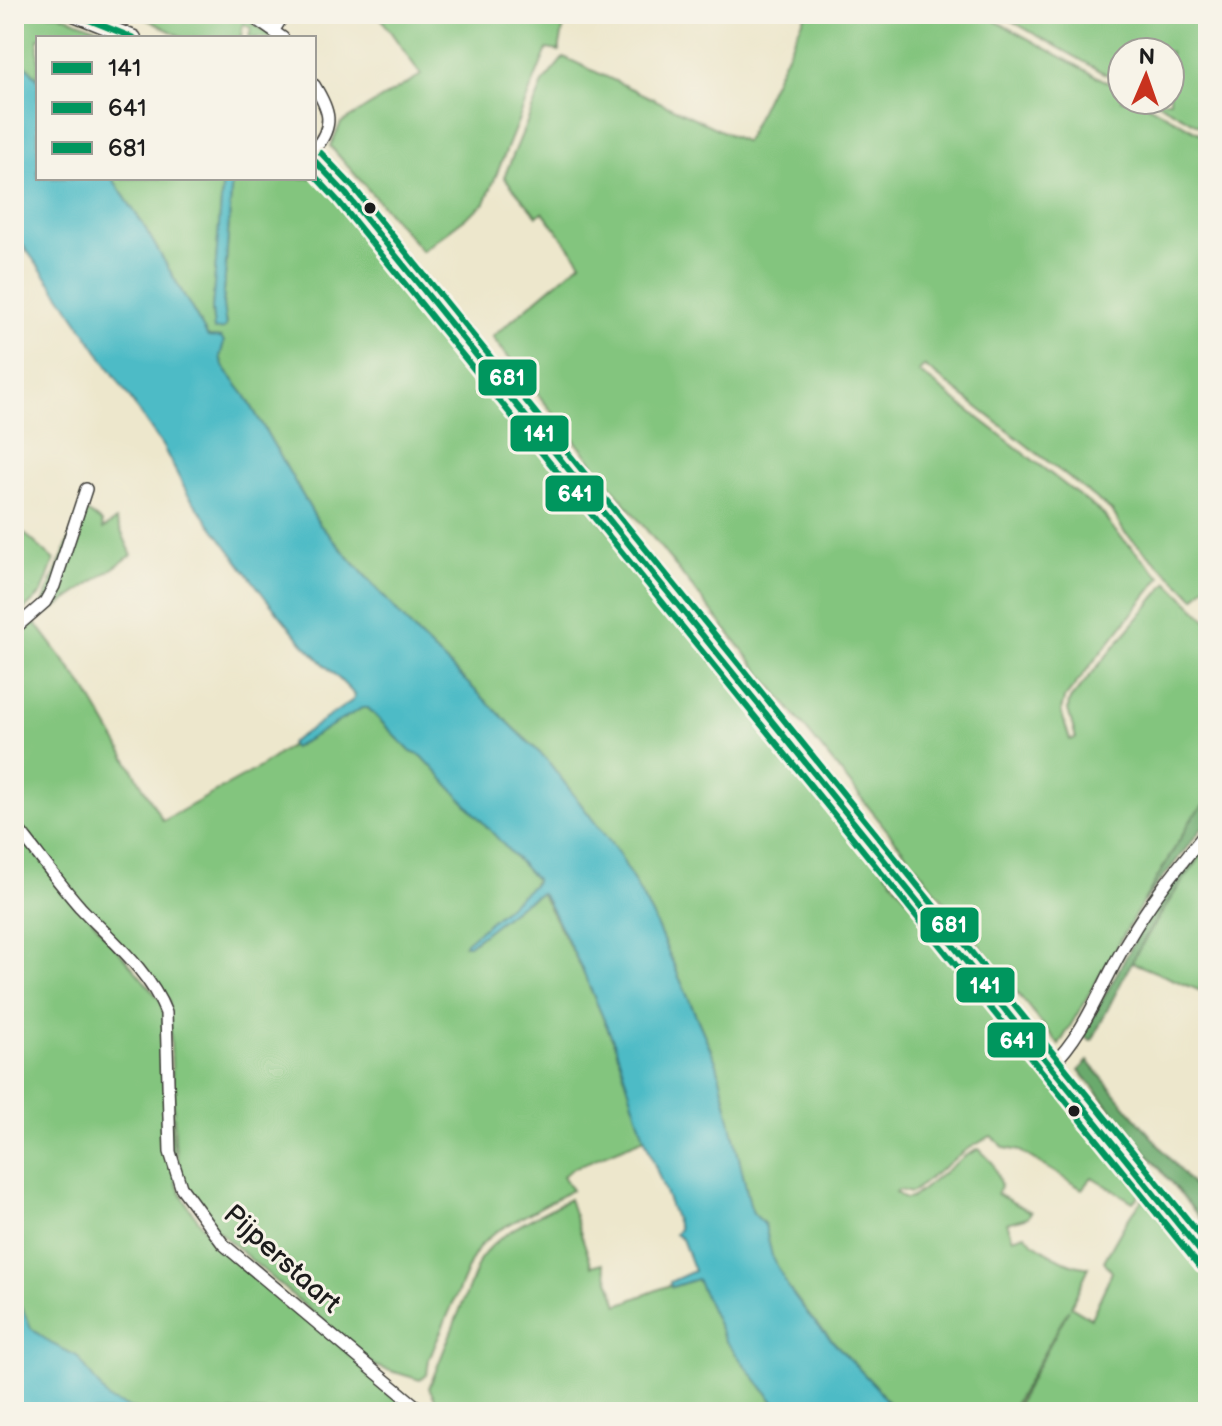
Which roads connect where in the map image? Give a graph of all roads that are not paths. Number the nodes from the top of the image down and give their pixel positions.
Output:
1 (74, 14) edge
2 (248, 14) edge
3 (284, 14) edge
4 (278, 34) edge
5 (129, 36) edge
6 (316, 88) edge
7 (316, 147) edge
8 (316, 162) edge
9 (86, 489) dead end
10 (14, 629) edge
11 (14, 824) edge
12 (1208, 830) edge
13 (1051, 1066) junction
14 (1208, 1261) edge
15 (423, 1412) edge

1 - 5 main road
2 - 4 street
3 - 4 street
6 - 7 street
8 - 13 main road
9 - 10 street
11 - 15 street, Pijperstaart
12 - 13 street
13 - 14 main road

